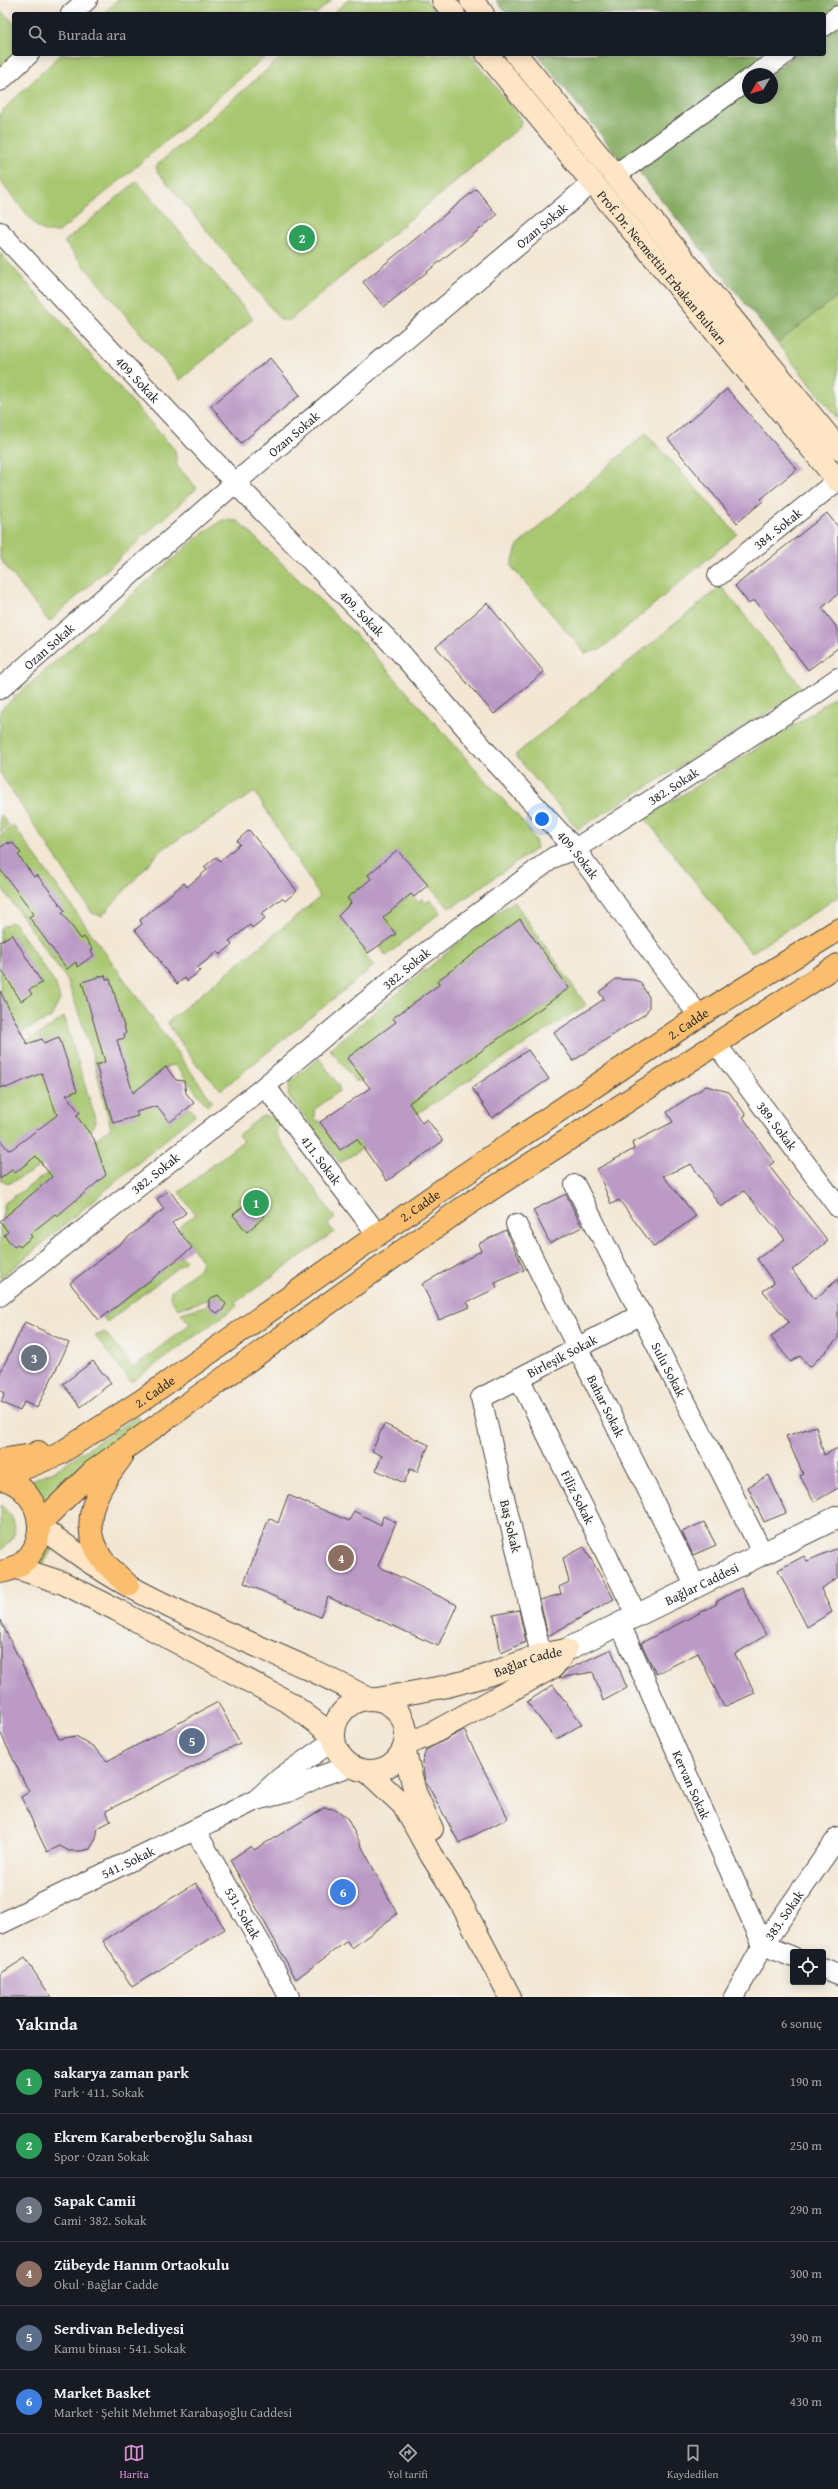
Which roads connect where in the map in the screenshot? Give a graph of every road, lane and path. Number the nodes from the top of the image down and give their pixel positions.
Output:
1 (87, 0) edge
2 (443, 0) edge
3 (471, 0) edge
4 (73, 12) edge
5 (452, 12) edge
6 (480, 12) edge
7 (838, 16) edge
8 (826, 25) edge
9 (27, 56) edge
10 (489, 56) edge
11 (518, 56) edge
12 (781, 56) edge
13 (765, 68) edge
14 (0, 82) edge
15 (742, 84) edge
16 (617, 177) junction
17 (592, 183) junction
18 (0, 232) edge
19 (838, 448) edge
20 (838, 481) edge
21 (235, 483) junction
22 (718, 576) dead end
23 (838, 678) edge
24 (0, 689) edge
25 (575, 849) junction
26 (838, 930) edge
27 (838, 965) edge
28 (700, 1016) junction
29 (716, 1044) junction
30 (265, 1086) junction
31 (575, 1185) dead end
32 (838, 1207) edge
33 (516, 1224) dead end
34 (378, 1235) junction
35 (0, 1296) edge
36 (642, 1314) junction
37 (578, 1348) junction
38 (519, 1378) junction
39 (481, 1398) joint
40 (133, 1443) junction
41 (0, 1472) edge
42 (838, 1517) edge
43 (39, 1525) junction
44 (763, 1554) junction
45 (7, 1570) edge
46 (128, 1585) junction
47 (696, 1587) junction
48 (628, 1620) junction
49 (566, 1650) junction
50 (541, 1655) junction
51 (373, 1699) junction
52 (334, 1738) junction
53 (405, 1746) junction
54 (359, 1769) junction
55 (256, 1800) junction
56 (195, 1830) junction
57 (838, 1837) edge
58 (460, 1901) junction
59 (0, 1924) edge
60 (763, 1945) junction
61 (790, 1956) edge
62 (826, 1969) edge
63 (838, 1974) edge
64 (289, 1997) edge
65 (510, 1997) edge
66 (734, 1997) edge

1 - 4 street
2 - 5 main road
3 - 6 main road
7 - 8 street
9 - 14 street
10 - 17 main road, Prof. Dr. Necmettin Erbakan Bulvarı
11 - 16 main road, Prof. Dr. Necmettin Erbakan Bulvarı
12 - 13 street
15 - 16 street
16 - 19 main road, Prof. Dr. Necmettin Erbakan Bulvarı
17 - 20 main road, Prof. Dr. Necmettin Erbakan Bulvarı
17 - 21 street, Ozan Sokak
18 - 21 street, 409. Sokak
20 - 22 street, 384. Sokak
21 - 24 street, Ozan Sokak
21 - 25 street, 409. Sokak
23 - 25 street, 382. Sokak
25 - 28 street, 409. Sokak
25 - 30 street, 382. Sokak
26 - 28 main road, 2. Cadde
27 - 29 main road, 2. Cadde
28 - 34 main road, 2. Cadde
29 - 32 street, 389. Sokak
29 - 40 main road, 2. Cadde
30 - 34 street, 411. Sokak
30 - 35 street, 382. Sokak
31 - 36 street, Sulu Sokak
33 - 37 street, Bahar Sokak
34 - 41 main road, 2. Cadde
36 - 37 street, Birleşik Sokak
36 - 44 street, Sulu Sokak
37 - 38 street, Birleşik Sokak
37 - 47 street, Bahar Sokak
38 - 39 street, Birleşik Sokak
38 - 48 street, Filiz Sokak
39 - 50 street, Baş Sokak
40 - 43 main road, 2. Cadde
40 - 46 main road
41 - 43 main road
42 - 44 street, Bağlar Caddesi
43 - 45 main road
43 - 46 main road
44 - 47 street, Bağlar Caddesi
45 - 52 main road
46 - 51 main road
47 - 48 street, Bağlar Caddesi
48 - 49 street, Bağlar Caddesi
48 - 60 street, Kervan Sokak
49 - 50 main road, Bağlar Cadde
49 - 53 main road, Bağlar Cadde
50 - 51 main road, Bağlar Cadde
51 - 52 main road
51 - 53 main road
52 - 54 main road
52 - 55 street
53 - 54 main road
53 - 58 main road
54 - 55 street
54 - 58 main road
55 - 56 street, 541. Sokak
56 - 59 street, 541. Sokak
56 - 64 street, 531. Sokak
57 - 60 street, 383. Sokak
58 - 65 main road
60 - 61 street
60 - 66 street, 383. Sokak
62 - 63 street

